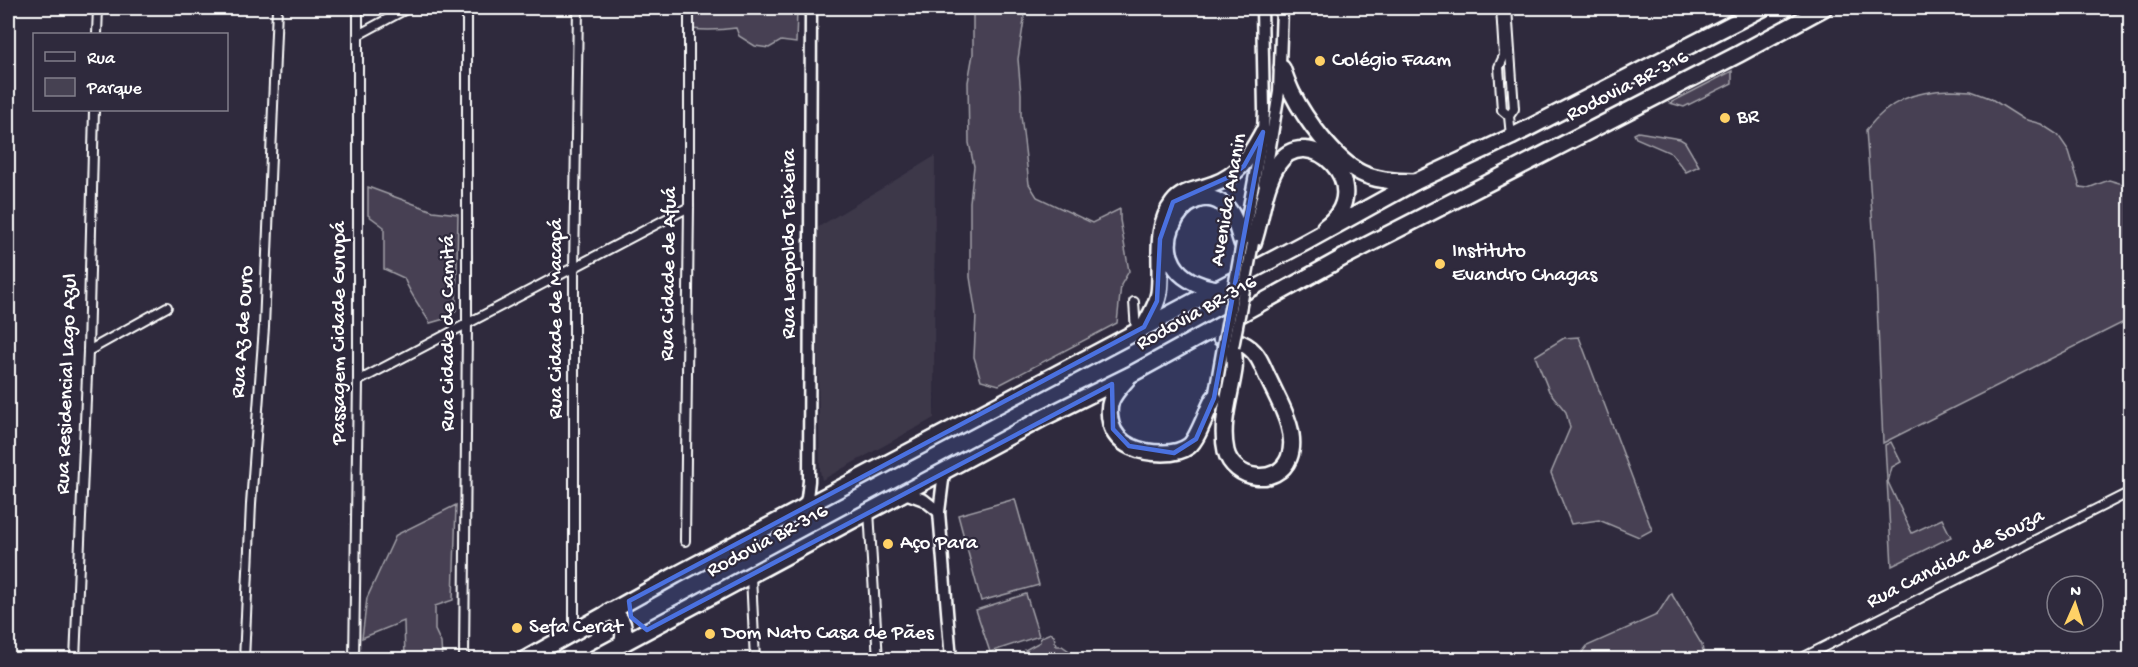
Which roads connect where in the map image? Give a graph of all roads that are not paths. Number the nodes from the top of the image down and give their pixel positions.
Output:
1 (98, 8) edge
2 (277, 8) edge
3 (358, 8) edge
4 (408, 8) edge
5 (467, 8) edge
6 (578, 8) edge
7 (689, 8) edge
8 (811, 8) edge
9 (1262, 8) edge
10 (1282, 8) edge
11 (1501, 8) edge
12 (1507, 8) edge
13 (1763, 8) edge
14 (1824, 8) edge
15 (97, 33) edge
16 (358, 35) junction
17 (1508, 56) junction
18 (1282, 68) junction
19 (1500, 93) junction
20 (1513, 93) junction
21 (94, 111) edge
22 (1509, 116) junction
23 (1263, 132) junction
24 (1511, 137) junction
25 (1415, 182) junction
26 (689, 207) junction
27 (1306, 242) junction
28 (1247, 243) junction
29 (574, 269) junction
30 (1217, 289) junction
31 (1134, 302) dead end
32 (167, 307) dead end
33 (467, 325) junction
34 (1140, 329) junction
35 (1197, 339) junction
36 (1228, 347) junction
37 (88, 351) junction
38 (1130, 375) junction
39 (358, 381) junction
40 (1214, 398) joint
41 (945, 472) junction
42 (809, 481) junction
43 (2130, 492) edge
44 (905, 493) junction
45 (827, 496) junction
46 (802, 510) junction
47 (869, 511) junction
48 (939, 512) junction
49 (685, 541) dead end
50 (752, 576) junction
51 (629, 601) junction
52 (610, 611) junction
53 (647, 630) junction
54 (574, 631) junction
55 (623, 642) junction
56 (464, 659) edge
57 (75, 660) edge
58 (244, 660) edge
59 (354, 660) edge
60 (524, 660) edge
61 (592, 660) edge
62 (755, 660) edge
63 (878, 660) edge
64 (951, 660) edge
65 (1798, 660) edge

1 - 15 street
2 - 58 street, Rua Az de Ouro
3 - 16 street, Passagem Cidade Gurupá
4 - 16 street
5 - 33 street, Rua Cidade de Camitá
6 - 29 street, Rua Cidade de Macapá
7 - 26 street, Rua Cidade de Afuá
8 - 42 main road, Rua Leopoldo Teixeira
9 - 23 main road, Avenida Ananin
10 - 18 main road, Avenida Ananin
11 - 17 street
12 - 17 street
13 - 24 highway, Rodovia BR-316
14 - 35 highway, Rodovia BR-316
16 - 39 street, Passagem Cidade Gurupá
17 - 19 street
17 - 20 street
18 - 25 highway
18 - 28 main road, Avenida Ananin
19 - 20 street
19 - 22 street
20 - 22 street
21 - 37 street, Rua Residencial Lago Azul
22 - 24 street
23 - 28 main road, Avenida Ananin
23 - 34 highway
24 - 25 highway, Rodovia BR-316
25 - 27 highway, Rodovia BR-316
26 - 29 street
26 - 49 street, Rua Cidade de Afuá
27 - 28 highway
27 - 30 highway, Rodovia BR-316
28 - 30 highway
28 - 36 main road, Avenida Ananin, bridge
29 - 33 street
29 - 54 street, Rua Cidade de Macapá
30 - 34 highway, Rodovia BR-316
31 - 34 street
32 - 37 street
33 - 39 street
33 - 56 street, Rua Cidade de Camitá
34 - 45 highway, Rodovia BR-316
35 - 36 highway
35 - 38 highway, Rodovia BR-316
36 - 40 main road, Avenida Ananin
37 - 57 street, Rua Residencial Lago Azul
38 - 40 highway
38 - 41 highway, Rodovia BR-316
39 - 59 street, Passagem Cidade Gurupá
41 - 44 highway, Rodovia BR-316
41 - 48 main road
42 - 45 main road
42 - 46 main road, Rua Leopoldo Teixeira
43 - 65 street, Rua Candida de Souza
44 - 47 highway, Rodovia BR-316
44 - 48 main road
45 - 46 highway, Rodovia BR-316
46 - 51 highway, Rodovia BR-316
47 - 50 highway, Rodovia BR-316
47 - 63 street
48 - 64 main road
50 - 53 highway, Rodovia BR-316
50 - 62 street
51 - 52 highway, Rodovia BR-316
51 - 53 highway
52 - 54 highway, Rodovia BR-316
52 - 55 highway
53 - 55 highway, Rodovia BR-316
54 - 60 highway, Rodovia BR-316
55 - 61 highway, Rodovia BR-316

